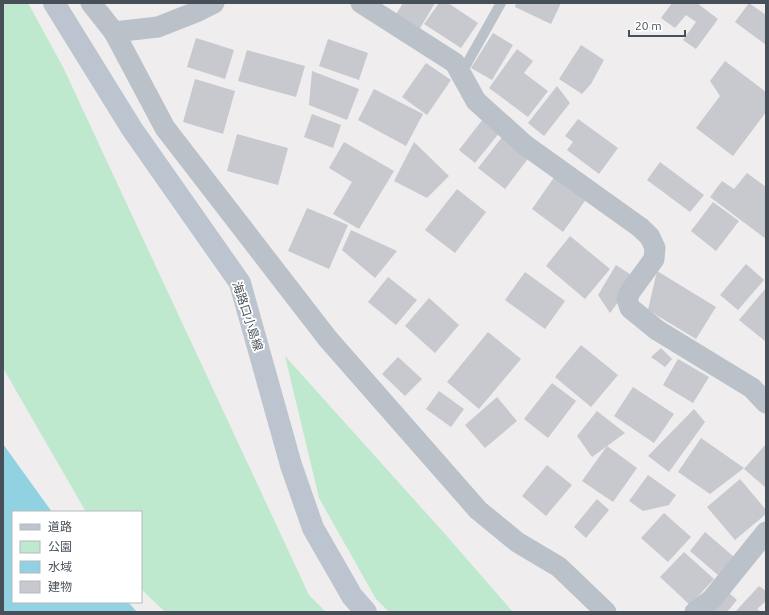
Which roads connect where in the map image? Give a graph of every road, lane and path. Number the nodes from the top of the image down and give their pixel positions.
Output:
1 (54, 3) edge
2 (92, 3) edge
3 (214, 3) edge
4 (361, 3) edge
5 (501, 3) edge
6 (114, 32) junction
7 (461, 74) junction
8 (766, 403) edge
9 (766, 532) edge
10 (366, 612) edge
11 (606, 612) edge
12 (695, 612) edge

1 - 10 main road, 海路口小島線
2 - 6 street
3 - 6 street
4 - 7 street
5 - 7 lane
6 - 11 street
7 - 8 street
9 - 12 street

